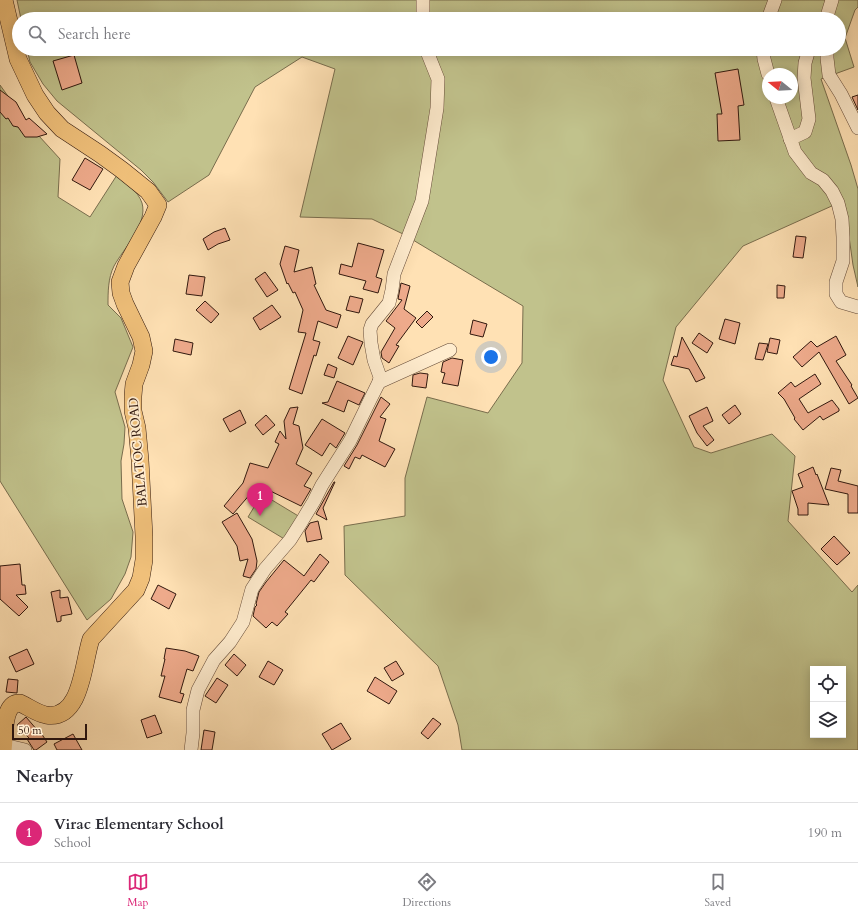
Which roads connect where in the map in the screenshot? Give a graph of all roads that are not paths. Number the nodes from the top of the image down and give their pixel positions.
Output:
1 (4, 0) edge
2 (422, 0) edge
3 (776, 0) edge
4 (832, 0) edge
5 (423, 12) edge
6 (771, 12) edge
7 (828, 12) edge
8 (12, 34) edge
9 (17, 56) edge
10 (429, 56) edge
11 (764, 56) edge
12 (807, 56) edge
13 (827, 56) edge
14 (766, 68) edge
15 (778, 104) edge
16 (858, 128) edge
17 (790, 139) junction
18 (858, 307) edge
19 (450, 350) dead end
20 (380, 382) junction
21 (3, 748) edge
22 (25, 750) edge
23 (191, 750) edge

1 - 8 main road, BALATOC ROAD
2 - 5 street
3 - 6 street
4 - 7 street
9 - 21 main road, BALATOC ROAD
10 - 20 street
11 - 14 street
12 - 17 street
13 - 16 street
15 - 17 street
17 - 18 street
19 - 20 street
20 - 23 street
21 - 22 street

